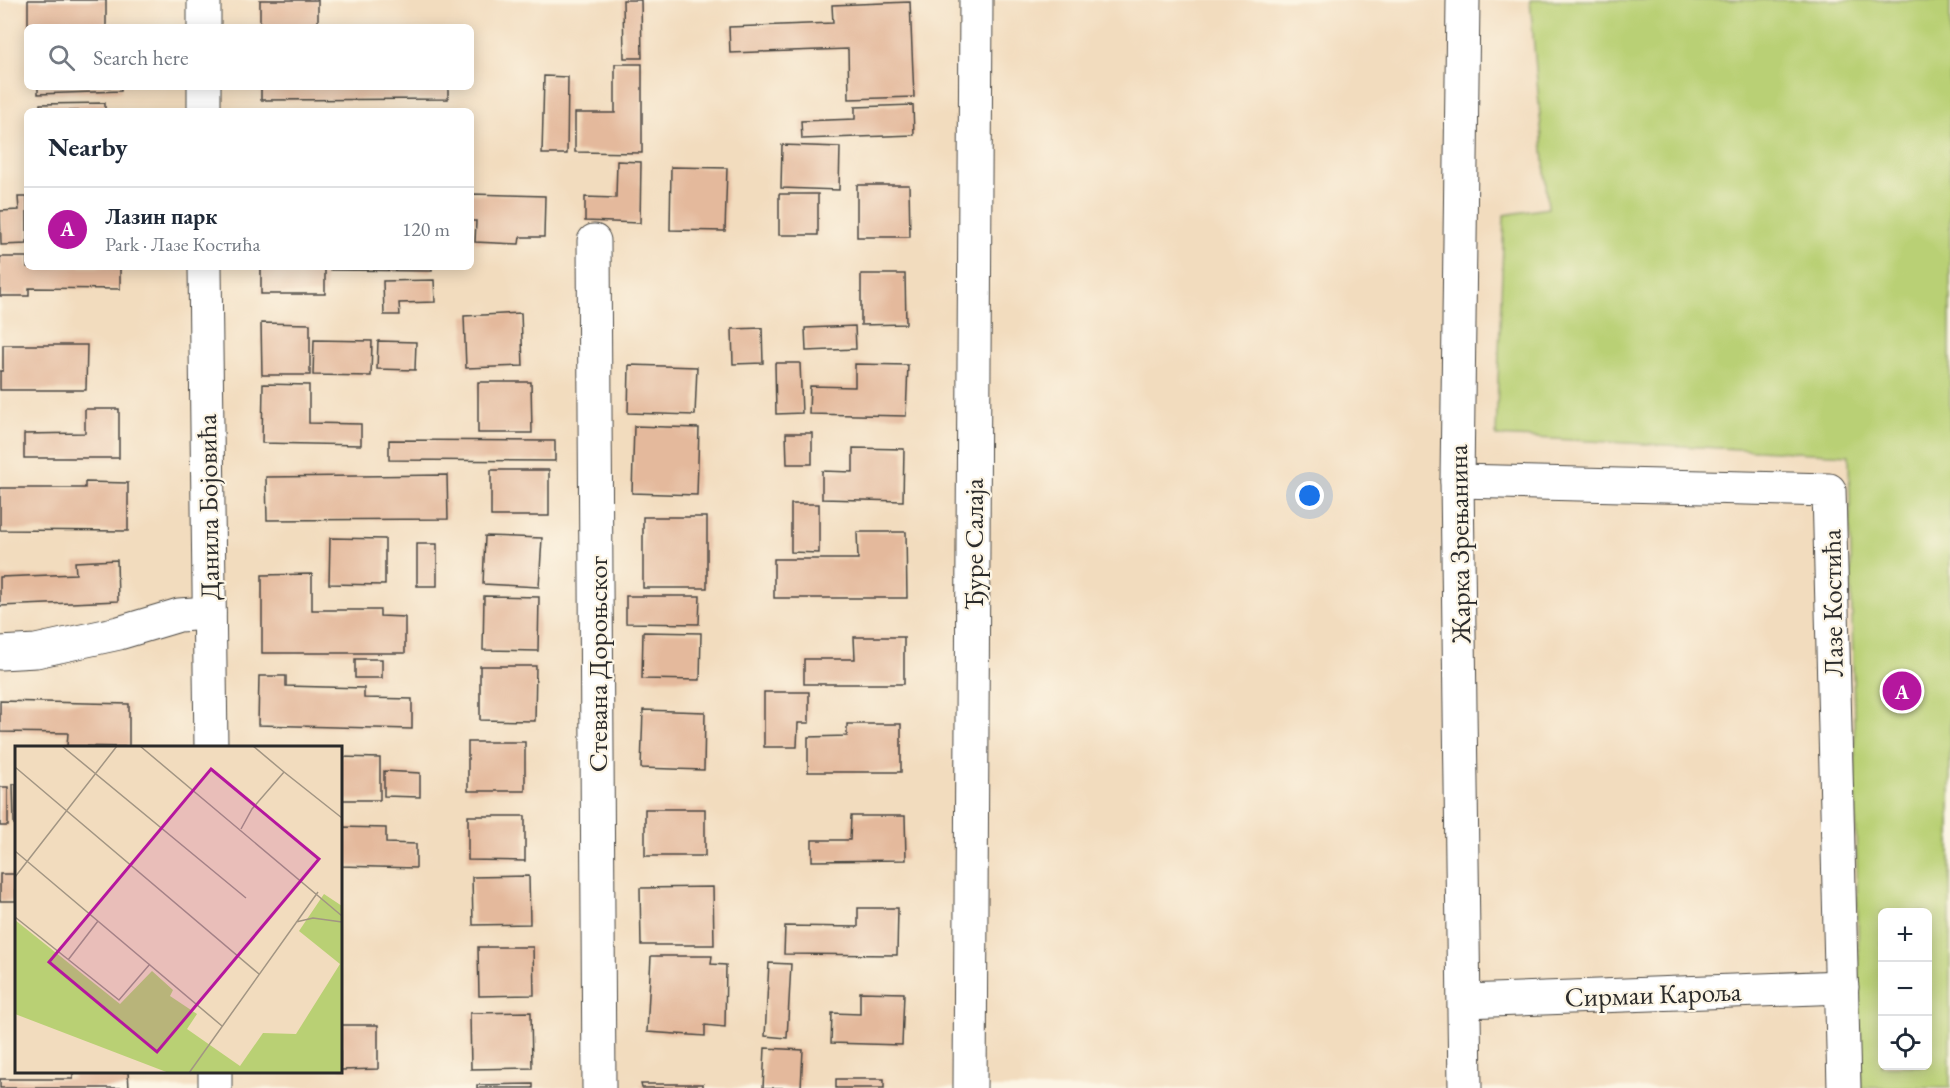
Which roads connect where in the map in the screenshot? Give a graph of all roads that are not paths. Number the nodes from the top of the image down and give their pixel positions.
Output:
1 (204, 0) edge
2 (976, 0) edge
3 (1463, 0) edge
4 (204, 24) edge
5 (204, 90) edge
6 (204, 108) edge
7 (594, 241) dead end
8 (205, 270) edge
9 (1457, 481) junction
10 (209, 613) junction
11 (0, 652) edge
12 (211, 746) edge
13 (1842, 987) junction
14 (1465, 1001) junction
15 (599, 1088) edge
16 (970, 1088) edge
17 (1465, 1088) edge
18 (1844, 1088) edge

1 - 4 street
2 - 16 street, Ђуре Салаја
3 - 9 street, Жарка Зрењанина
5 - 6 street
7 - 15 street, Стевана Дороњског
8 - 10 street, Данила Бојовића
9 - 13 street, Лазе Костића
9 - 14 street, Жарка Зрењанина
10 - 11 street
10 - 12 street, Данила Бојовића
13 - 14 street, Сирмаи Кароља
13 - 18 street, Лазе Костића
14 - 17 street, Жарка Зрењанина

